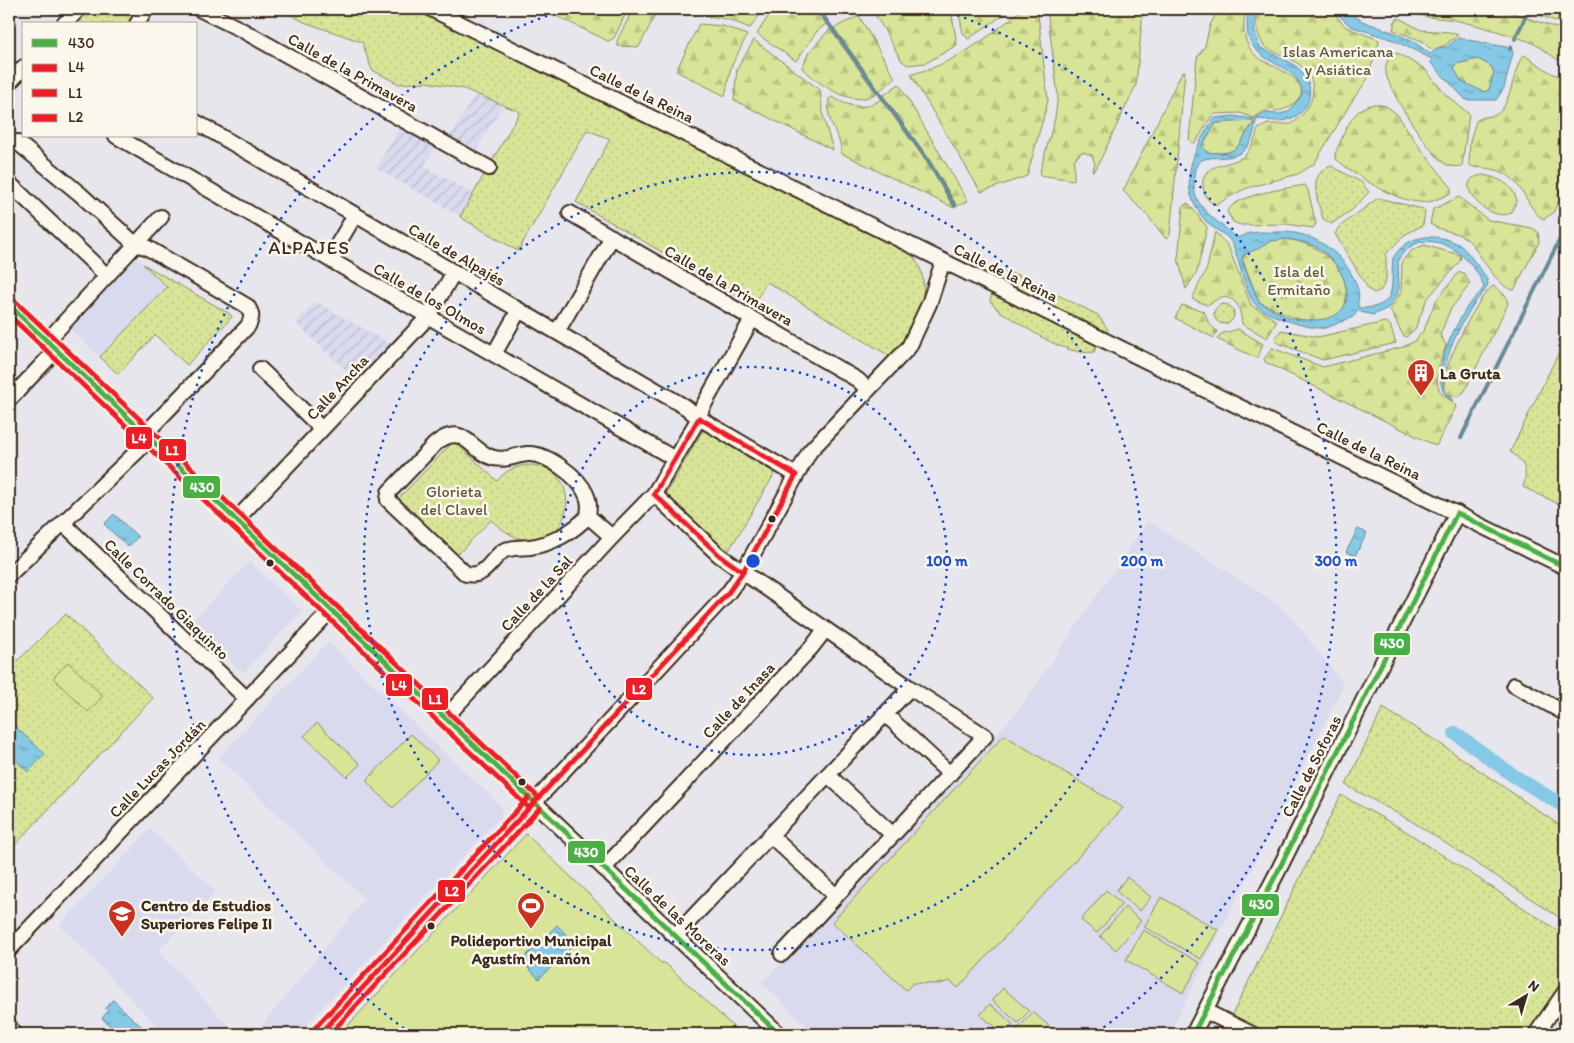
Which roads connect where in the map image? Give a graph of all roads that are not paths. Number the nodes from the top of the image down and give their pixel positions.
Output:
1 (79, 9) edge
2 (146, 9) edge
3 (199, 9) edge
4 (431, 9) edge
5 (66, 22) edge
6 (138, 22) edge
7 (198, 123) edge
8 (119, 138) edge
9 (17, 142) dead end
10 (489, 168) dead end
11 (9, 184) edge
12 (570, 213) dead end
13 (355, 215) junction
14 (161, 217) dead end
15 (612, 237) junction
16 (136, 245) junction
17 (329, 259) junction
18 (943, 261) junction
19 (454, 272) junction
20 (107, 276) junction
21 (9, 305) edge
22 (519, 310) junction
23 (428, 317) junction
24 (752, 319) junction
25 (557, 332) junction
26 (52, 346) junction
27 (494, 354) junction
28 (260, 370) dead end
29 (868, 390) junction
30 (9, 400) edge
31 (699, 418) junction
32 (322, 429) junction
33 (147, 436) junction
34 (675, 459) junction
35 (796, 475) junction
36 (654, 494) junction
37 (1457, 513) junction
38 (588, 516) junction
39 (236, 520) junction
40 (63, 523) junction
41 (612, 537) junction
42 (1565, 567) edge
43 (743, 572) junction
44 (9, 574) edge
45 (331, 610) junction
46 (825, 630) junction
47 (1514, 685) dead end
48 (910, 688) junction
49 (247, 699) junction
50 (1565, 713) edge
51 (885, 714) junction
52 (445, 718) junction
53 (950, 774) junction
54 (828, 775) junction
55 (534, 803) junction
56 (770, 835) junction
57 (893, 836) junction
58 (604, 868) junction
59 (836, 896) junction
60 (675, 936) junction
61 (9, 950) edge
62 (782, 954) dead end
63 (1565, 992) edge
64 (1205, 1011) junction
65 (9, 1026) edge
66 (14, 1034) edge
67 (320, 1034) edge
68 (779, 1034) edge
69 (1193, 1034) edge
70 (1252, 1034) edge
71 (1536, 1034) edge

1 - 5 street
2 - 6 street
3 - 10 street, Calle de la Primavera
4 - 18 street, Calle de la Reina
7 - 13 street, Calle de Alpajés
8 - 17 street, Calle de los Olmos
9 - 16 street
11 - 20 street
12 - 15 street, Calle de la Primavera
13 - 17 street
13 - 19 street, Calle de Alpajés
14 - 16 street
15 - 24 street, Calle de la Primavera
15 - 25 street
16 - 20 street
16 - 33 street
17 - 23 street, Calle de los Olmos
18 - 29 street
18 - 37 street, Calle de la Reina
19 - 22 street, Calle de Alpajés
19 - 23 street, Calle Ancha
20 - 26 street
21 - 26 street, Calle de las Moreras
22 - 25 street, Calle de Alpajés
22 - 27 street
23 - 27 street, Calle de los Olmos
23 - 32 street, Calle Ancha
24 - 29 street, Calle de la Primavera
24 - 31 street
25 - 31 street, Calle de Alpajés
26 - 30 street
26 - 33 street, Calle de las Moreras
27 - 34 street, Calle de los Olmos
28 - 32 street
29 - 35 street
31 - 34 street, Calle de la Sal
31 - 35 street, Calle de Alpajés
32 - 39 street, Calle Ancha
33 - 39 street, Calle de las Moreras
33 - 40 street
34 - 36 street, Calle de la Sal
35 - 43 street
36 - 41 street, Calle de la Sal
36 - 43 street
37 - 42 street, Calle de la Reina
37 - 64 street, Calle de Soforas
38 - 38 street
38 - 41 street
39 - 45 street, Calle de las Moreras
40 - 44 street
40 - 49 street, Calle Corrado Giaquinto
41 - 52 street, Calle de la Sal
43 - 46 street
43 - 55 street
45 - 49 street, Calle Lucas Jordán
45 - 52 street, Calle de las Moreras
46 - 48 street
46 - 58 street, Calle de Inasa
47 - 50 street
48 - 51 street
48 - 53 street
49 - 61 street, Calle Lucas Jordán
51 - 53 street
51 - 54 street
52 - 55 street, Calle de las Moreras
53 - 57 street
54 - 56 street
54 - 57 street
55 - 58 street, Calle de las Moreras
55 - 67 street
56 - 59 street
56 - 60 street
57 - 59 street
58 - 60 street, Calle de las Moreras
59 - 62 street
60 - 68 street, Calle de las Moreras
63 - 71 street
64 - 69 street, Calle de Soforas
64 - 70 street
65 - 66 street

